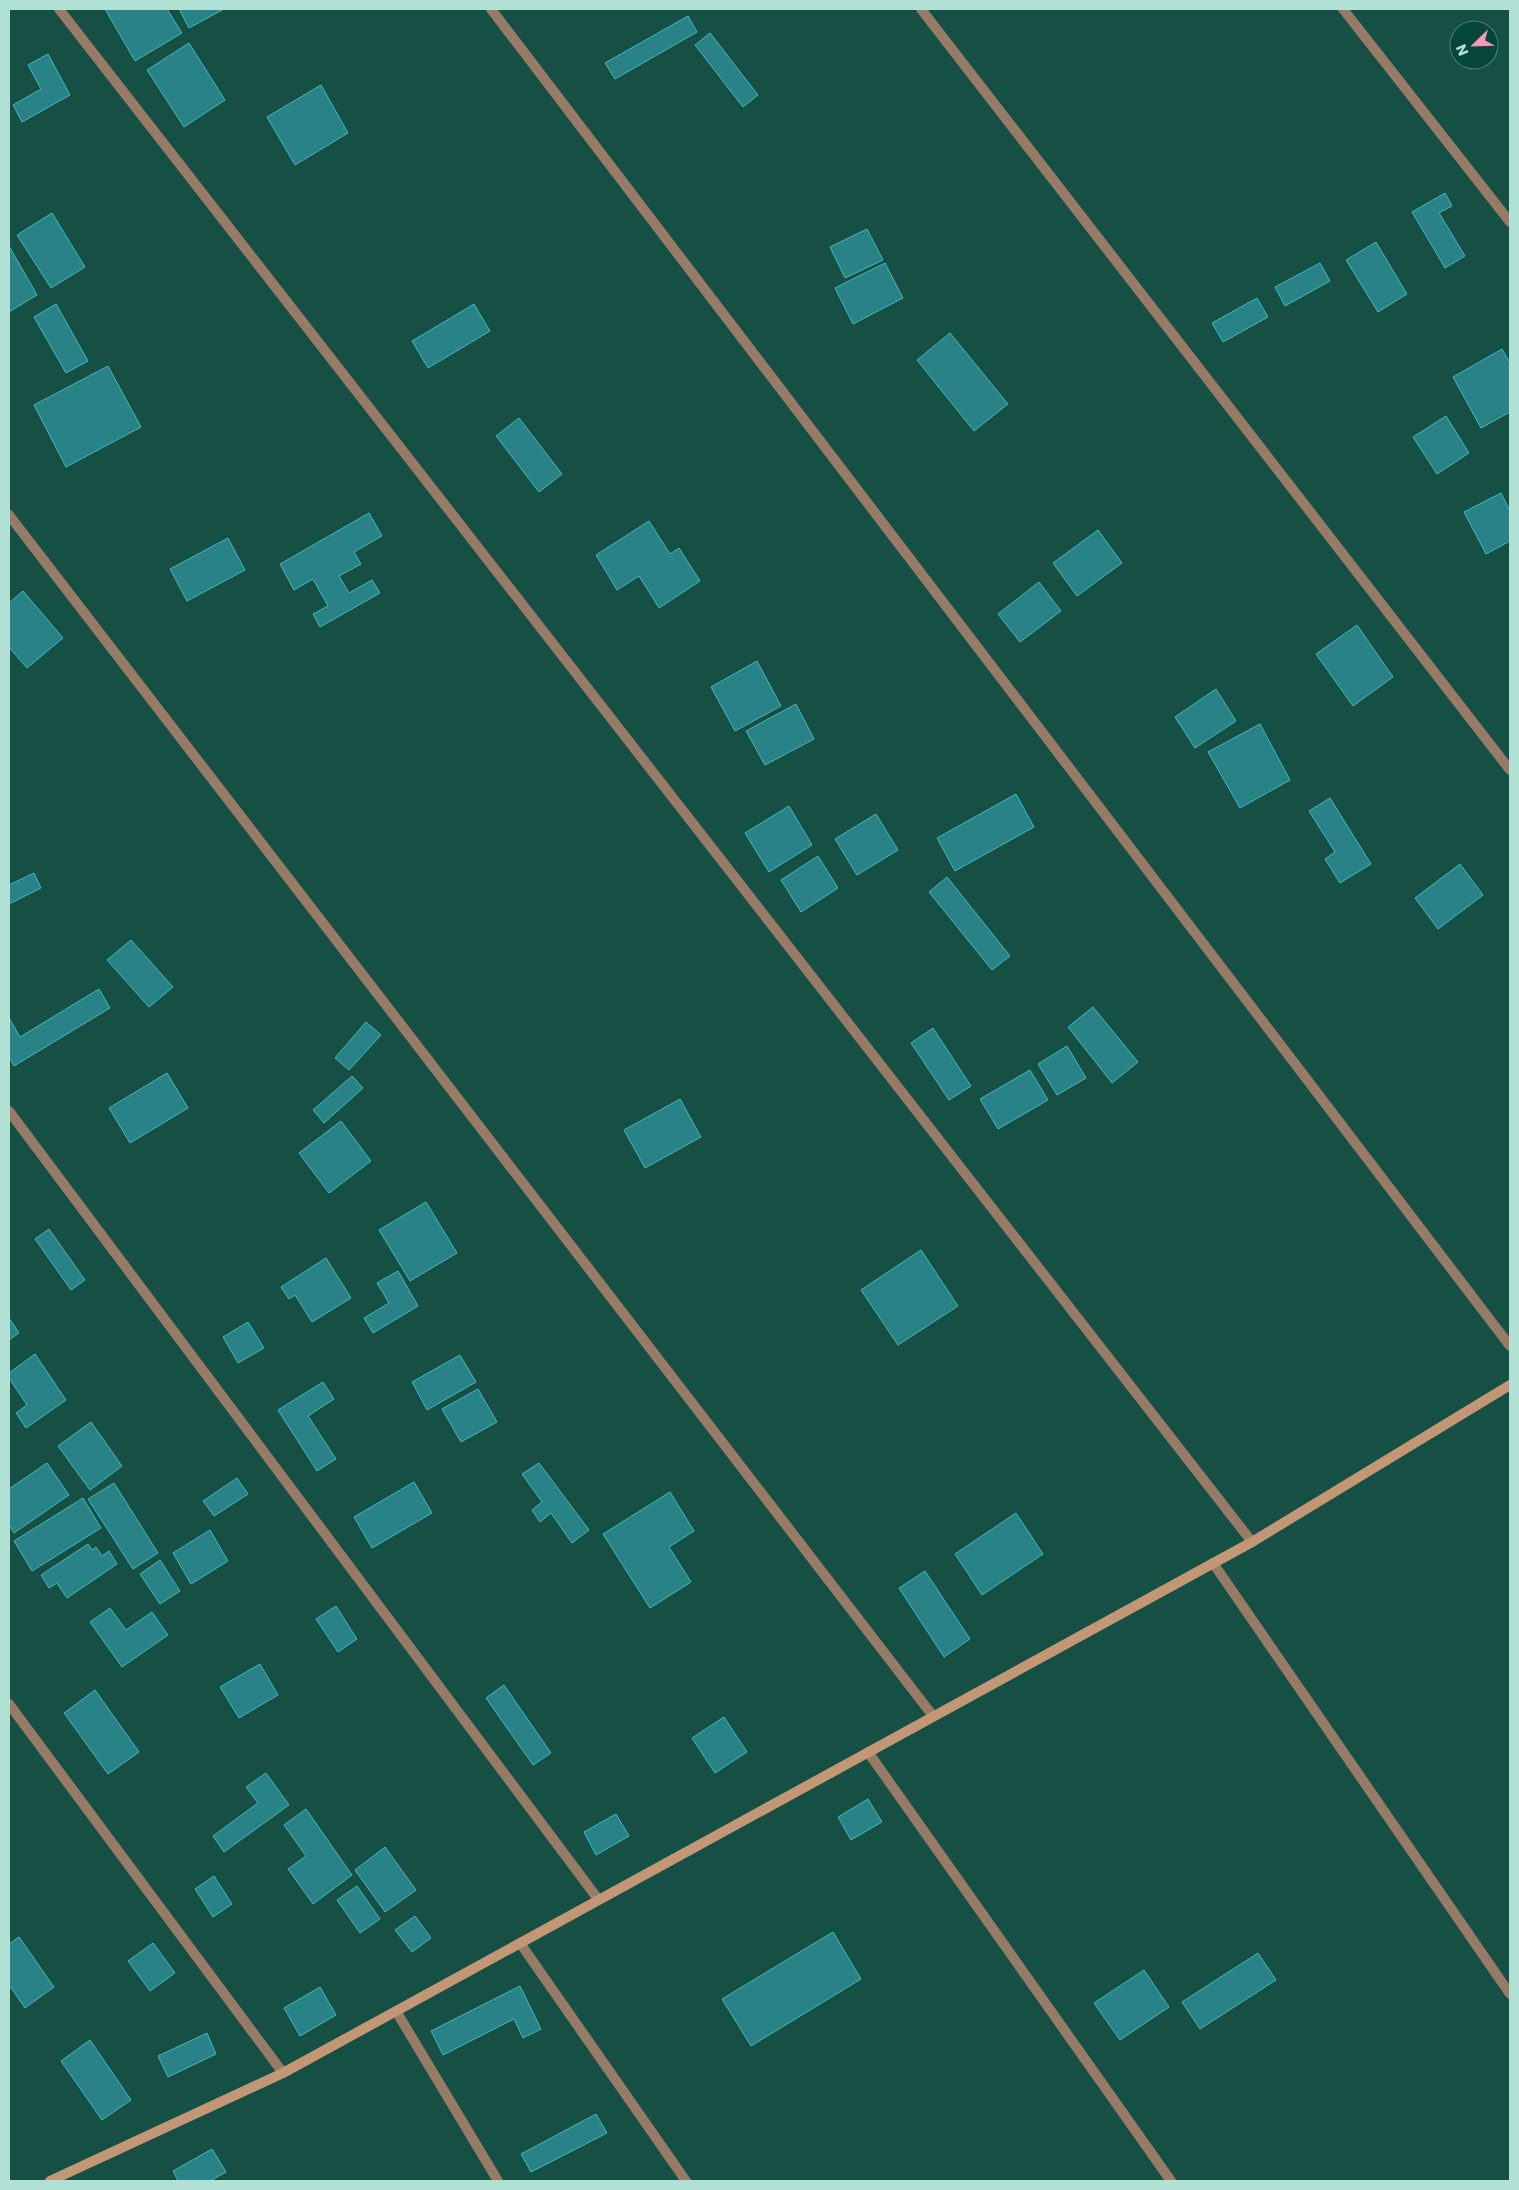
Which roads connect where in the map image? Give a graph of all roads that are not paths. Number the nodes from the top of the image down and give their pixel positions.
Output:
1 (60, 9) edge
2 (490, 9) edge
3 (921, 9) edge
4 (1343, 9) edge
5 (1510, 222) edge
6 (9, 515) edge
7 (1510, 770) edge
8 (9, 1111) edge
9 (1510, 1346) edge
10 (1510, 1385) edge
11 (1252, 1542) junction
12 (1213, 1563) junction
13 (9, 1704) edge
14 (933, 1716) junction
15 (868, 1752) junction
16 (598, 1899) junction
17 (520, 1943) junction
18 (1510, 1994) edge
19 (396, 2011) junction
20 (283, 2073) junction
21 (50, 2181) edge
22 (498, 2181) edge
23 (686, 2181) edge
24 (1171, 2181) edge

1 - 11 street
2 - 9 street
3 - 7 street
4 - 5 street
6 - 14 street
8 - 16 street
10 - 11 main road
11 - 12 main road
12 - 14 main road
12 - 18 street
13 - 20 street
14 - 15 main road
15 - 16 main road
15 - 24 street
16 - 17 main road
17 - 19 main road
17 - 23 street
19 - 20 main road
19 - 22 street
20 - 21 main road

